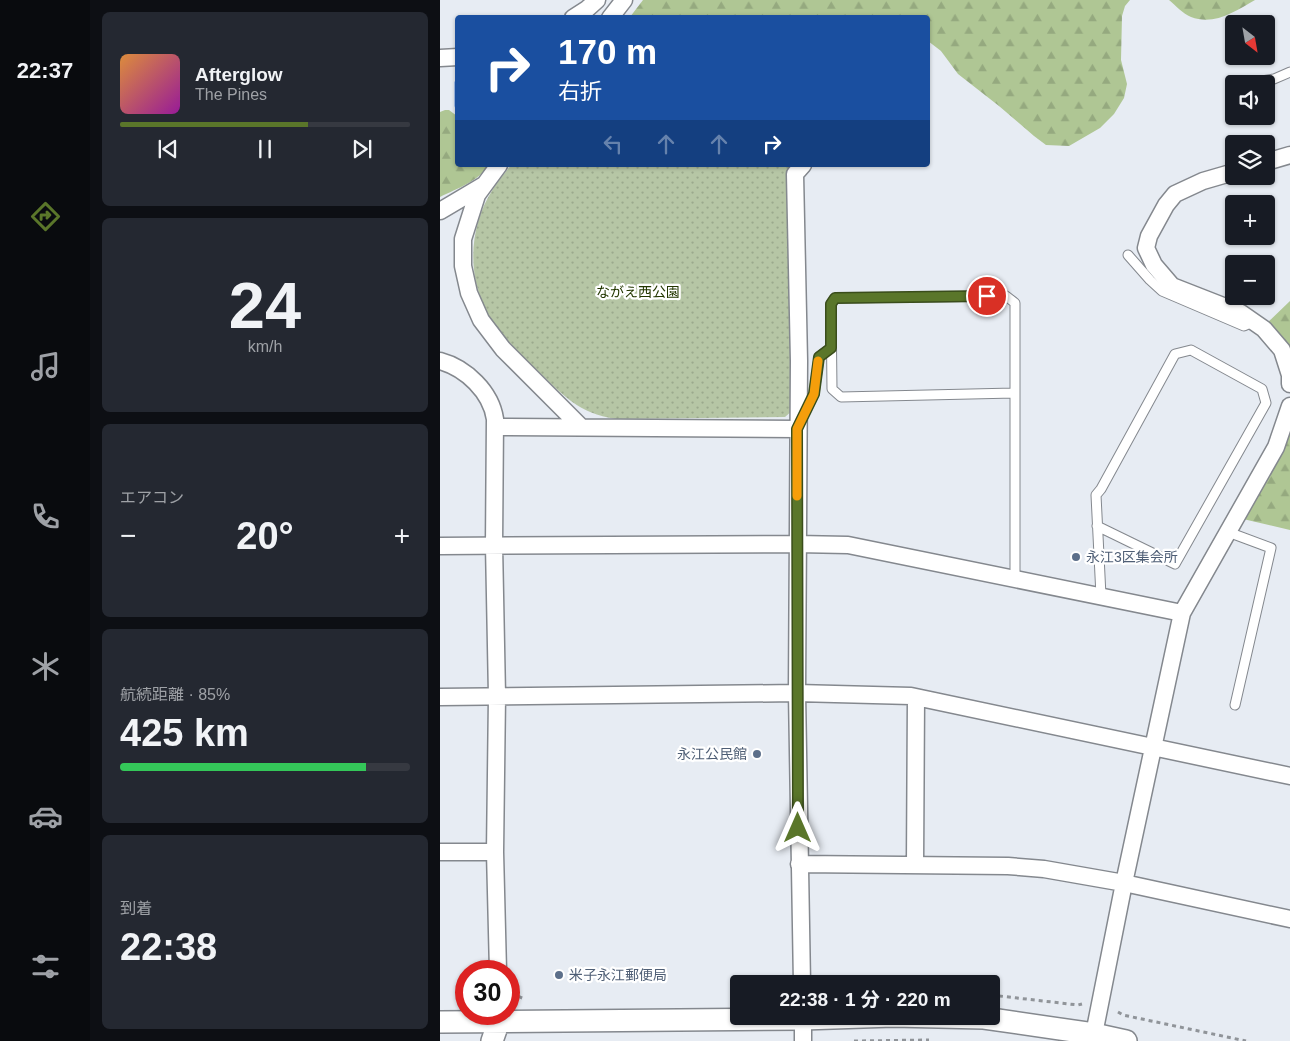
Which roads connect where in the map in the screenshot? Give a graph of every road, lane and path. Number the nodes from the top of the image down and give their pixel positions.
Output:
1 (597, 0) edge
2 (624, 0) edge
3 (578, 15) edge
4 (612, 15) edge
5 (455, 57) edge
6 (440, 58) edge
7 (1290, 72) edge
8 (1275, 78) edge
9 (1290, 155) edge
10 (1275, 159) edge
11 (498, 167) edge
12 (801, 167) edge
13 (1225, 175) edge
14 (486, 184) junction
15 (440, 211) edge
16 (1128, 255) dead end
17 (1253, 322) junction
18 (831, 348) junction
19 (440, 361) edge
20 (1290, 384) edge
21 (1014, 393) junction
22 (1290, 406) edge
23 (495, 427) junction
24 (581, 428) junction
25 (797, 429) junction
26 (1097, 526) junction
27 (1228, 532) junction
28 (797, 544) junction
29 (494, 545) junction
30 (440, 546) edge
31 (1015, 578) junction
32 (1100, 596) junction
33 (1182, 613) junction
34 (797, 693) junction
35 (497, 696) junction
36 (440, 697) edge
37 (916, 698) junction
38 (1235, 705) dead end
39 (1153, 747) junction
40 (1290, 776) edge
41 (440, 852) edge
42 (495, 852) junction
43 (799, 864) junction
44 (915, 865) junction
45 (1124, 883) junction
46 (1290, 918) edge
47 (503, 960) edge
48 (802, 975) edge
49 (1000, 996) edge
50 (520, 997) edge
51 (532, 998) dead end
52 (1085, 1002) dead end
53 (1115, 1009) dead end
54 (730, 1020) edge
55 (1000, 1020) edge
56 (440, 1022) edge
57 (455, 1023) edge
58 (520, 1024) edge
59 (803, 1025) edge
60 (1094, 1034) junction
61 (931, 1040) edge
62 (803, 1041) edge
63 (854, 1041) edge
64 (1126, 1041) edge
65 (1246, 1041) edge

1 - 3 street
2 - 4 street
5 - 6 street
7 - 8 lane
9 - 10 street
11 - 14 street
12 - 25 street
13 - 17 street
14 - 15 street
14 - 24 street
16 - 17 lane
17 - 20 street
18 - 21 lane
18 - 21 lane
18 - 25 lane
19 - 23 street
21 - 31 lane
22 - 27 street
23 - 24 street
23 - 29 street
24 - 25 street
25 - 28 street
26 - 26 lane
26 - 32 lane
27 - 33 street
27 - 38 lane
28 - 29 street
28 - 31 street
28 - 34 street
29 - 30 street
29 - 35 street
31 - 32 street
32 - 33 street
33 - 39 street
34 - 35 street
34 - 37 street
34 - 43 street
35 - 36 street
35 - 42 street
37 - 39 street
37 - 44 street
39 - 40 street
39 - 45 street
41 - 42 street
42 - 47 street
43 - 44 street
43 - 48 street
44 - 45 street
45 - 46 street
45 - 60 street
49 - 52 path
50 - 51 path
53 - 65 path
54 - 58 street
55 - 60 street
56 - 57 street
59 - 62 street
60 - 64 street
61 - 63 path

